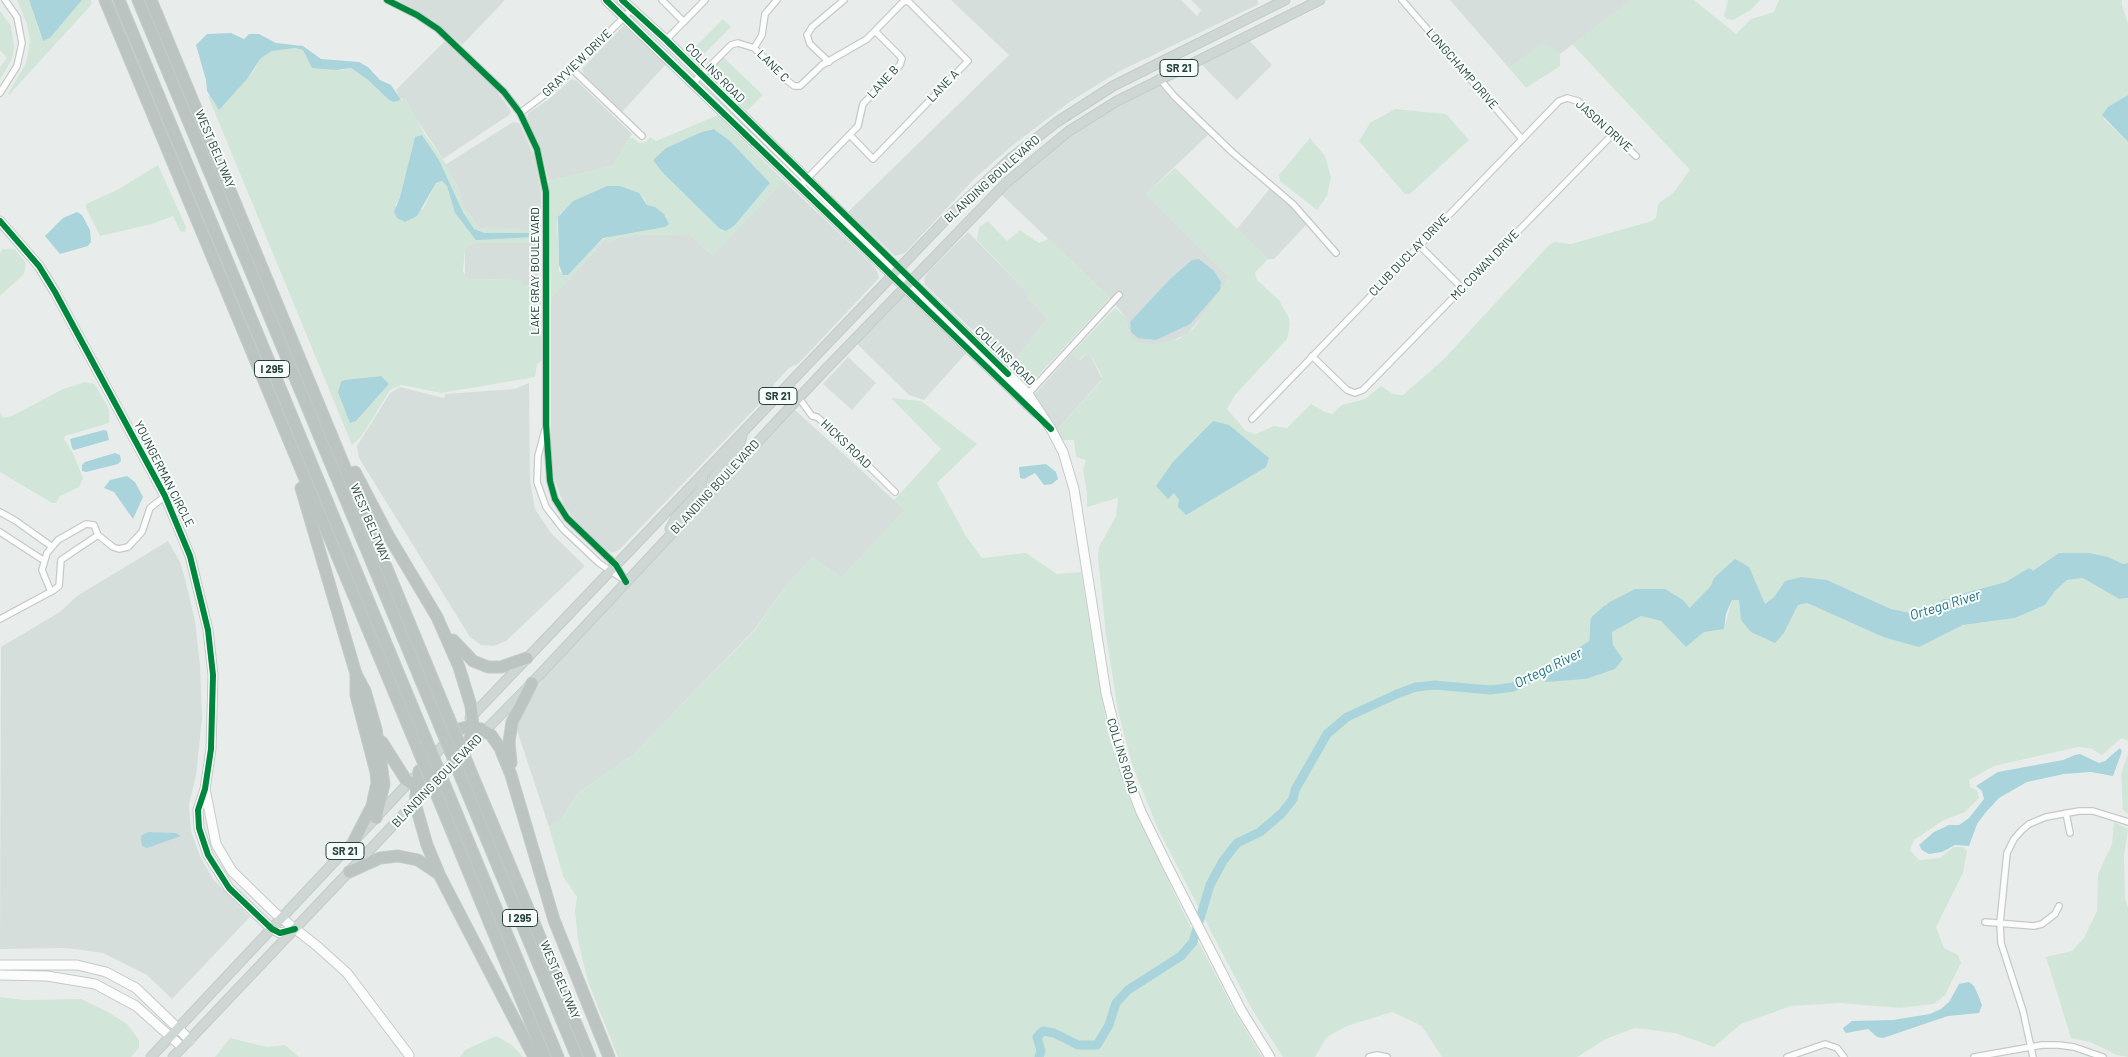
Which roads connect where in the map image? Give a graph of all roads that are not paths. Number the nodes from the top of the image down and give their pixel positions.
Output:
1 (5, 0) edge
2 (105, 0) edge
3 (119, 0) edge
4 (138, 0) edge
5 (151, 0) edge
6 (157, 0) edge
7 (387, 0) edge
8 (606, 0) edge
9 (622, 0) edge
10 (662, 0) edge
11 (705, 0) edge
12 (777, 0) edge
13 (844, 0) edge
14 (1285, 0) edge
15 (1320, 0) edge
16 (1402, 0) edge
17 (632, 9) junction
18 (624, 16) junction
19 (684, 22) junction
20 (1235, 24) junction
21 (876, 32) junction
22 (167, 36) junction
23 (1242, 38) junction
24 (666, 40) junction
25 (754, 48) junction
26 (829, 62) junction
27 (572, 70) junction
28 (701, 75) junction
29 (1159, 78) junction
30 (693, 83) junction
31 (1109, 88) junction
32 (0, 93) edge
33 (1570, 98) joint
34 (1117, 101) junction
35 (520, 113) junction
36 (1614, 134) junction
37 (850, 135) junction
38 (642, 136) dead end
39 (1522, 139) junction
40 (1636, 156) dead end
41 (995, 172) junction
42 (807, 180) junction
43 (1006, 182) junction
44 (799, 187) junction
45 (0, 221) edge
46 (1419, 245) junction
47 (1336, 253) dead end
48 (895, 273) junction
49 (908, 285) junction
50 (1462, 288) junction
51 (1119, 295) dead end
52 (1312, 356) junction
53 (1028, 394) junction
54 (799, 398) junction
55 (324, 413) junction
56 (1252, 419) dead end
57 (546, 425) junction
58 (1051, 429) junction
59 (744, 432) junction
60 (295, 458) junction
61 (703, 475) junction
62 (714, 488) junction
63 (895, 492) dead end
64 (165, 496) junction
65 (0, 512) edge
66 (0, 532) edge
67 (98, 535) junction
68 (664, 540) junction
69 (51, 546) junction
70 (43, 560) junction
71 (612, 569) junction
72 (626, 582) junction
73 (51, 592) junction
74 (438, 617) junction
75 (0, 619) edge
76 (527, 658) junction
77 (356, 674) junction
78 (532, 683) junction
79 (472, 722) junction
80 (376, 729) junction
81 (459, 729) joint
82 (485, 731) junction
83 (455, 760) junction
84 (419, 771) joint
85 (511, 775) junction
86 (467, 776) junction
87 (413, 784) junction
88 (432, 784) junction
89 (205, 789) junction
90 (415, 803) junction
91 (2066, 813) junction
92 (376, 818) junction
93 (2128, 822) edge
94 (2070, 832) dead end
95 (353, 843) junction
96 (232, 872) junction
97 (349, 872) junction
98 (440, 876) junction
99 (222, 879) junction
100 (2059, 906) dead end
101 (282, 918) junction
102 (1986, 922) dead end
103 (2000, 924) junction
104 (272, 929) junction
105 (295, 929) junction
106 (2, 966) edge
107 (0, 975) edge
108 (178, 1028) junction
109 (171, 1036) junction
110 (190, 1040) junction
111 (2031, 1047) junction
112 (182, 1048) junction
113 (409, 1055) dead end
114 (151, 1057) edge
115 (174, 1057) edge
116 (534, 1057) edge
117 (545, 1057) edge
118 (558, 1057) edge
119 (577, 1057) edge
120 (590, 1057) edge
121 (609, 1057) edge
122 (1270, 1057) edge
123 (1368, 1057) edge
124 (1387, 1057) edge
125 (1787, 1057) edge
126 (1844, 1057) edge
127 (1974, 1057) edge
128 (2033, 1057) edge
129 (2103, 1057) edge

1 - 32 street
2 - 60 highway
3 - 118 highway, I 295, bridge
4 - 86 highway, WEST BELTWAY / I 295, bridge
5 - 22 highway
6 - 22 highway
7 - 35 street, LAKE GRAY BOULEVARD
8 - 18 street, COLLINS ROAD
9 - 17 street, COLLINS ROAD
10 - 19 street
11 - 19 street
12 - 25 street, LANE C
13 - 26 street
14 - 20 main road, BLANDING BOULEVARD / SR 21
15 - 23 main road, BLANDING BOULEVARD / SR 21
16 - 39 street, LONGCHAMP DRIVE
17 - 18 street, GRAYVIEW DRIVE
17 - 24 street, COLLINS ROAD
18 - 27 street, GRAYVIEW DRIVE
18 - 30 street, COLLINS ROAD
19 - 24 street
20 - 23 main road
20 - 31 main road, BLANDING BOULEVARD / SR 21
21 - 26 street
21 - 37 street, LANE B
21 - 37 street, LANE A
22 - 55 highway
23 - 29 main road, BLANDING BOULEVARD / SR 21
24 - 28 street, COLLINS ROAD
25 - 26 street, LANE C
25 - 28 street, LANE C
27 - 35 street, GRAYVIEW DRIVE
27 - 38 street
28 - 30 street, LANE C
28 - 42 street, COLLINS ROAD
29 - 34 main road, BLANDING BOULEVARD / SR 21
29 - 47 street
30 - 44 street, COLLINS ROAD
31 - 34 main road
31 - 41 main road, BLANDING BOULEVARD / SR 21
33 - 36 street, JASON DRIVE
33 - 39 street, CLUB DUCLAY DRIVE
34 - 43 main road, BLANDING BOULEVARD / SR 21
35 - 57 street, LAKE GRAY BOULEVARD
36 - 40 street, JASON DRIVE
36 - 50 street, MC COWAN DRIVE
37 - 42 street
39 - 46 street, CLUB DUCLAY DRIVE
41 - 43 main road
41 - 48 main road, BLANDING BOULEVARD / SR 21
42 - 44 street
42 - 48 street, COLLINS ROAD
43 - 49 main road, BLANDING BOULEVARD / SR 21
44 - 48 street, COLLINS ROAD
45 - 64 street, YOUNGERMAN CIRCLE
46 - 50 street
46 - 52 street, CLUB DUCLAY DRIVE
48 - 49 street, COLLINS ROAD
48 - 59 main road, BLANDING BOULEVARD / SR 21
49 - 53 street, COLLINS ROAD
49 - 54 main road, BLANDING BOULEVARD / SR 21
49 - 58 street, COLLINS ROAD
50 - 52 street, MC COWAN DRIVE
51 - 53 street
52 - 56 street, CLUB DUCLAY DRIVE
53 - 58 street, COLLINS ROAD
54 - 62 main road, BLANDING BOULEVARD / SR 21
54 - 63 street, HICKS ROAD
55 - 74 highway
55 - 86 highway, bridge
57 - 71 street, LAKE GRAY BOULEVARD
57 - 71 street, LAKE GRAY BOULEVARD
58 - 122 street, COLLINS ROAD
59 - 61 main road, BLANDING BOULEVARD / SR 21
59 - 62 main road
60 - 77 highway
60 - 117 highway, bridge
61 - 68 main road
61 - 71 main road, BLANDING BOULEVARD / SR 21
62 - 68 main road, BLANDING BOULEVARD / SR 21
64 - 67 street
64 - 89 street, YOUNGERMAN CIRCLE
65 - 69 street
66 - 70 street
67 - 69 street
67 - 73 street
68 - 72 main road, BLANDING BOULEVARD / SR 21
69 - 70 street
70 - 73 street
71 - 72 street, LAKE GRAY BOULEVARD
71 - 72 street, LAKE GRAY BOULEVARD
71 - 76 main road, BLANDING BOULEVARD / SR 21
72 - 78 main road, BLANDING BOULEVARD / SR 21
73 - 75 street
74 - 76 highway
74 - 79 highway
76 - 79 main road, BLANDING BOULEVARD / SR 21
77 - 80 highway
77 - 95 highway
78 - 82 main road, BLANDING BOULEVARD / SR 21
78 - 85 highway
79 - 81 highway
79 - 82 highway
79 - 83 highway
80 - 87 highway
80 - 92 highway
81 - 84 main road, BLANDING BOULEVARD
82 - 83 main road, BLANDING BOULEVARD / SR 21
82 - 85 highway
83 - 88 main road, BLANDING BOULEVARD / SR 21
84 - 87 highway
85 - 121 highway
86 - 119 highway, WEST BELTWAY / I 295
86 - 120 highway
87 - 88 highway
87 - 90 highway
87 - 92 main road, BLANDING BOULEVARD / SR 21
88 - 90 main road, BLANDING BOULEVARD / SR 21
89 - 96 street, YOUNGERMAN CIRCLE
89 - 99 street, YOUNGERMAN CIRCLE
90 - 97 main road, BLANDING BOULEVARD / SR 21
90 - 98 highway
91 - 93 street
91 - 94 street
91 - 103 street
92 - 95 main road, BLANDING BOULEVARD / SR 21
95 - 101 main road, BLANDING BOULEVARD / SR 21
96 - 99 street
96 - 101 street, YOUNGERMAN CIRCLE
97 - 98 highway
97 - 105 main road, BLANDING BOULEVARD / SR 21
98 - 116 highway
99 - 104 street, YOUNGERMAN CIRCLE
100 - 103 street
101 - 104 main road, BLANDING BOULEVARD / SR 21
101 - 105 street, YOUNGERMAN CIRCLE
102 - 103 street
103 - 111 street
104 - 105 street
104 - 108 main road, BLANDING BOULEVARD / SR 21
105 - 110 main road, BLANDING BOULEVARD / SR 21
105 - 113 street, YOUNGERMAN CIRCLE
106 - 108 street
107 - 109 street
108 - 109 main road, BLANDING BOULEVARD / SR 21
108 - 110 street
109 - 112 street
109 - 114 main road, BLANDING BOULEVARD / SR 21
110 - 112 main road, BLANDING BOULEVARD / SR 21
111 - 127 street
111 - 128 street
111 - 129 street
112 - 115 main road, BLANDING BOULEVARD / SR 21
123 - 124 street
125 - 126 street

